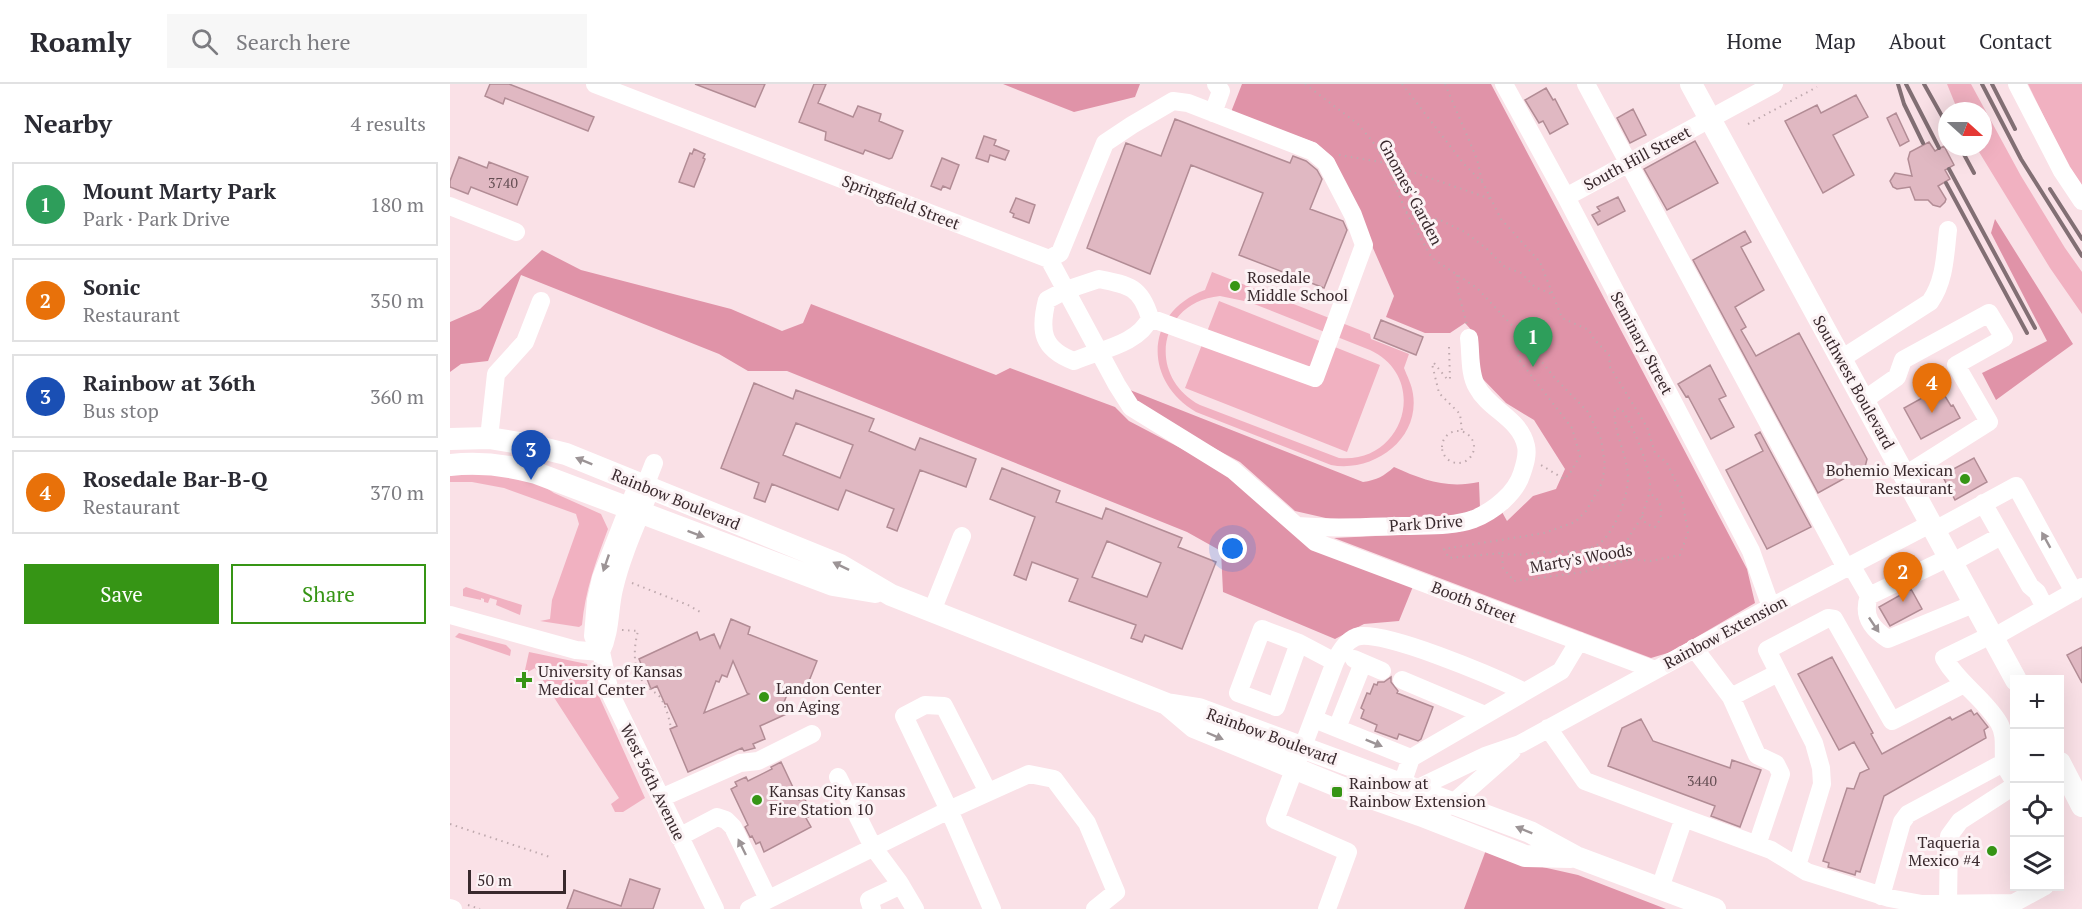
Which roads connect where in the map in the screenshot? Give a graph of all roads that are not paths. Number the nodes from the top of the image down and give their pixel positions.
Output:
1 (595, 84) edge
2 (1181, 84) edge
3 (1216, 84) edge
4 (1504, 84) edge
5 (1586, 84) edge
6 (1690, 84) edge
7 (1774, 84) edge
8 (2017, 84) edge
9 (1173, 101) junction
10 (1213, 113) junction
11 (1709, 119) junction
12 (1629, 163) junction
13 (1566, 197) junction
14 (2082, 201) edge
15 (450, 206) edge
16 (1948, 230) dead end
17 (516, 232) dead end
18 (1049, 259) junction
19 (1066, 290) junction
20 (541, 301) dead end
21 (1150, 318) junction
22 (1469, 338) road end
23 (1098, 351) junction
24 (1841, 359) junction
25 (1864, 400) junction
26 (489, 438) junction
27 (450, 439) edge
28 (654, 463) dead end
29 (450, 465) edge
30 (1905, 475) junction
31 (645, 486) junction
32 (1983, 503) junction
33 (635, 511) junction
34 (1297, 526) junction
35 (1933, 526) junction
36 (963, 536) dead end
37 (2001, 536) junction
38 (1952, 560) junction
39 (1849, 566) junction
40 (2078, 589) edge
41 (891, 595) junction
42 (1869, 596) junction
43 (1976, 603) junction
44 (1771, 607) junction
45 (2045, 608) junction
46 (932, 611) junction
47 (450, 615) edge
48 (1994, 637) junction
49 (1579, 641) junction
50 (1299, 643) dead end
51 (1694, 648) junction
52 (601, 652) junction
53 (1337, 657) junction
54 (1363, 663) junction
55 (1655, 670) junction
56 (1382, 671) dead end
57 (1778, 673) junction
58 (2013, 675) edge
59 (1402, 680) dead end
60 (1964, 684) junction
61 (1523, 691) junction
62 (1731, 698) junction
63 (1167, 704) junction
64 (1485, 715) junction
65 (1314, 719) junction
66 (1337, 728) junction
67 (1548, 728) junction
68 (812, 734) dead end
69 (1520, 744) junction
70 (1304, 747) junction
71 (1411, 758) junction
72 (2003, 763) junction
73 (1295, 770) junction
74 (2070, 774) edge
75 (838, 777) dead end
76 (2013, 783) edge
77 (1409, 787) junction
78 (2010, 787) edge
79 (988, 792) junction
80 (661, 798) junction
81 (1453, 803) junction
82 (2082, 806) edge
83 (949, 810) junction
84 (1420, 815) junction
85 (1684, 818) junction
86 (680, 837) junction
87 (1757, 845) junction
88 (873, 847) junction
89 (1576, 857) junction
90 (1797, 866) junction
91 (901, 885) junction
92 (1660, 888) junction
93 (2036, 891) edge
94 (1881, 896) junction
95 (768, 899) junction
96 (1948, 904) junction
97 (715, 909) edge
98 (749, 909) edge
99 (872, 909) edge
100 (915, 909) edge
101 (992, 909) edge
102 (1095, 909) edge
103 (1327, 909) edge
104 (1715, 909) edge

1 - 18 street, Springfield Street
2 - 9 street
3 - 10 street
4 - 13 street, Seminary Street
5 - 12 street
6 - 11 main road, Southwest Boulevard
7 - 11 street, South Hill Street
8 - 14 street
9 - 10 street
9 - 18 street
10 - 21 street
11 - 12 street, South Hill Street
11 - 24 main road, Southwest Boulevard
12 - 13 street, South Hill Street
12 - 39 street
13 - 44 street, Seminary Street
15 - 17 street
16 - 24 street
18 - 19 street
19 - 21 street
19 - 23 street
19 - 23 street
20 - 26 street
21 - 23 street
22 - 34 street, Park Drive
23 - 34 street, Booth Street
24 - 25 main road, Southwest Boulevard
25 - 30 main road, Southwest Boulevard
25 - 30 street
26 - 27 main road, Rainbow Boulevard
31 -> 26 main road, Rainbow Boulevard
28 - 31 street, West 36th Avenue
29 - 33 main road, Rainbow Boulevard
30 - 35 main road, Southwest Boulevard
31 - 33 street, West 36th Avenue
41 -> 31 main road, Rainbow Boulevard
32 - 35 street, Rainbow Extension
32 - 37 street
40 -> 32 street, Rainbow Extension
33 -> 41 main road, Rainbow Boulevard
33 - 52 street, West 36th Avenue
34 - 49 street, Booth Street
35 - 38 main road, Southwest Boulevard
35 - 39 street, Rainbow Extension
36 - 46 street
37 - 38 street
37 - 45 street
38 - 42 street
38 - 43 main road, Southwest Boulevard
39 - 42 street
39 - 44 street, Rainbow Extension
40 - 45 street
41 - 46 main road, Rainbow Boulevard
42 -> 43 street
43 - 48 main road, Southwest Boulevard
44 - 51 street, Rainbow Extension
45 - 48 street
46 - 63 main road, Rainbow Boulevard
47 - 52 street
48 - 58 main road, Southwest Boulevard
48 - 60 street
49 - 55 street, Booth Street
49 - 61 street
50 - 53 street
51 - 55 street, Rainbow Extension
51 - 62 street
52 - 80 street, West 36th Avenue
53 - 54 street
53 - 61 street
53 - 65 street
54 - 56 street
54 - 66 street
55 - 67 street, Rainbow Extension
57 - 60 street
57 - 62 street
57 - 90 street
59 - 64 street
60 - 72 street
61 - 64 street
62 - 87 street
63 - 70 main road, Rainbow Boulevard
63 -> 73 main road, Rainbow Boulevard
64 - 71 street
65 - 66 street
65 - 70 street
66 -> 71 street
67 - 69 street, Rainbow Extension
67 - 85 street
68 - 80 street
69 - 77 street, Rainbow Extension
69 - 81 street, Rainbow Extension
70 - 73 street
70 - 77 main road, Rainbow Boulevard
71 - 77 street
72 - 76 street
72 - 94 street
73 - 84 main road, Rainbow Boulevard
73 - 103 street
74 - 82 main road
75 - 88 street
77 - 81 main road, Rainbow Boulevard
78 - 96 street
79 - 83 street
79 - 83 street
79 - 102 street
80 - 86 street, West 36th Avenue
81 - 84 street, Rainbow Extension
89 -> 81 main road, Rainbow Boulevard
83 - 88 street
83 - 101 street
84 - 89 main road, Rainbow Boulevard
85 - 87 street
85 - 92 street
95 -> 86 street
86 - 97 street, West 36th Avenue
87 - 90 street
88 - 91 street
88 - 95 street
89 - 92 main road, Rainbow Boulevard
90 - 94 street
91 - 99 street
91 - 100 street
92 - 104 main road, Rainbow Boulevard
93 - 96 street
94 - 96 street
95 - 98 street

